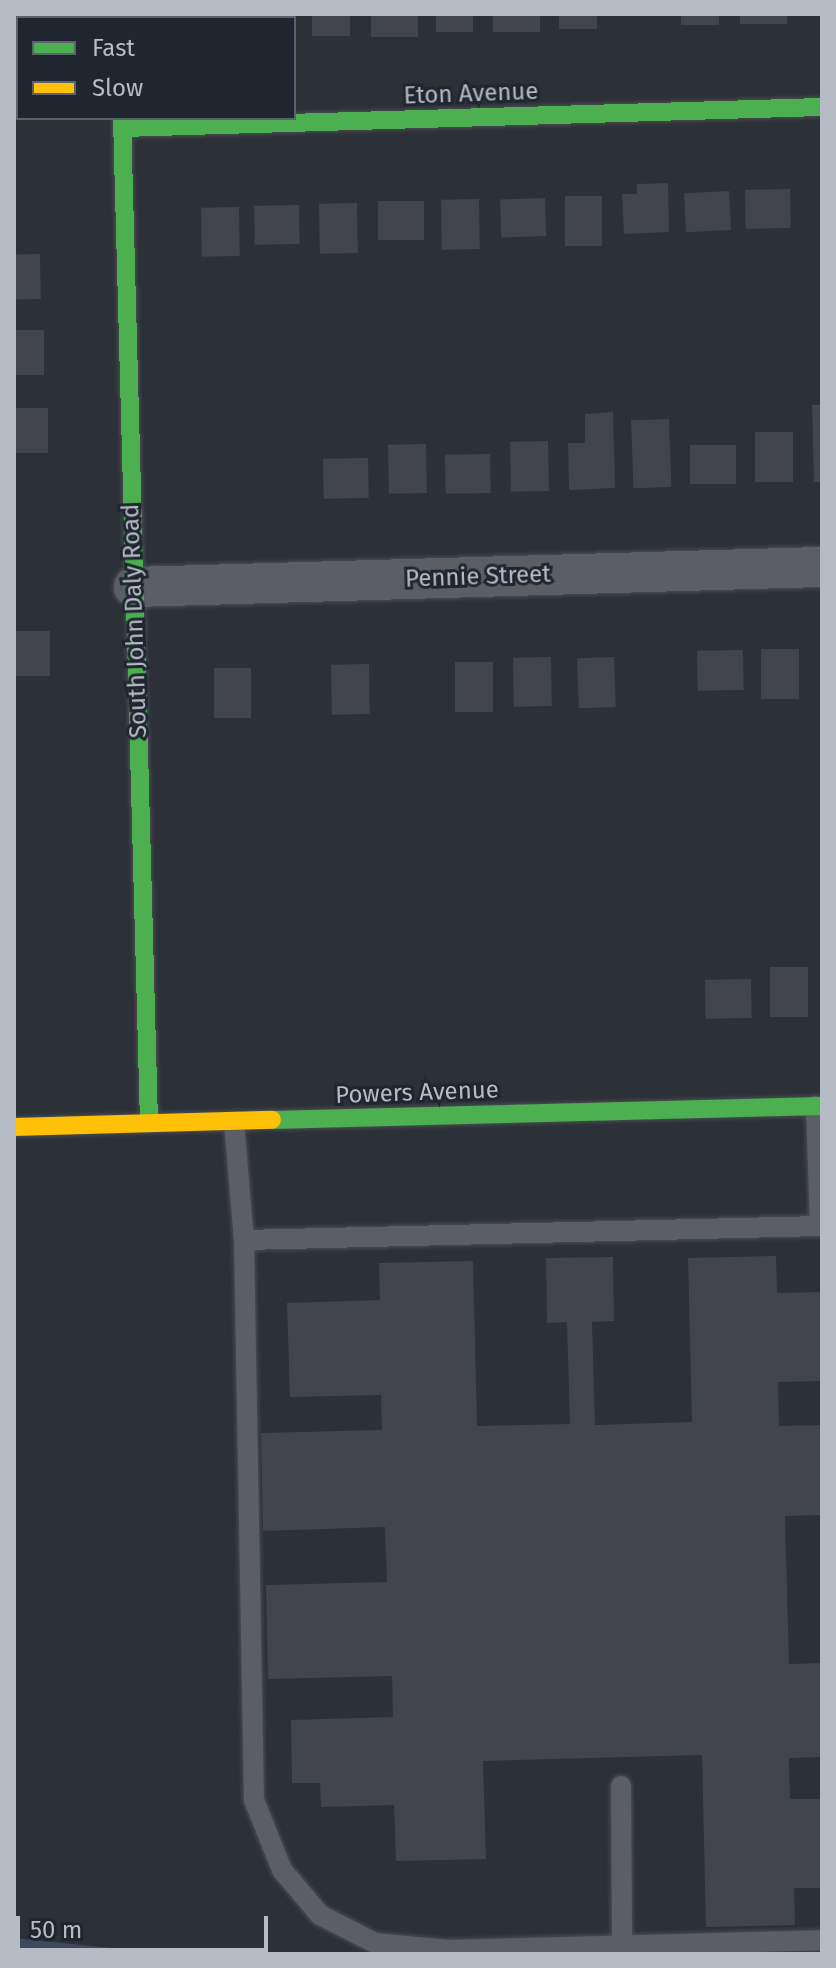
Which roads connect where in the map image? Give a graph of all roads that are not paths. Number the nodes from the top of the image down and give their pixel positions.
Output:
1 (822, 107) edge
2 (296, 119) edge
3 (253, 120) edge
4 (122, 123) edge
5 (822, 567) edge
6 (134, 587) junction
7 (819, 1106) edge
8 (234, 1122) junction
9 (149, 1123) junction
10 (14, 1127) edge
11 (821, 1226) edge
12 (244, 1240) junction
13 (621, 1786) dead end
14 (822, 1940) edge
15 (622, 1945) junction

1 - 2 street, Eton Avenue
3 - 4 street, Eton Avenue
4 - 6 street, South John Daly Road
5 - 6 street, Pennie Street
6 - 9 street, South John Daly Road
7 - 8 street, Powers Avenue
7 - 11 lane
8 - 9 street, Powers Avenue
8 - 12 lane
9 - 10 street, Powers Avenue
11 - 12 lane
12 - 15 lane
13 - 15 lane
14 - 15 lane

